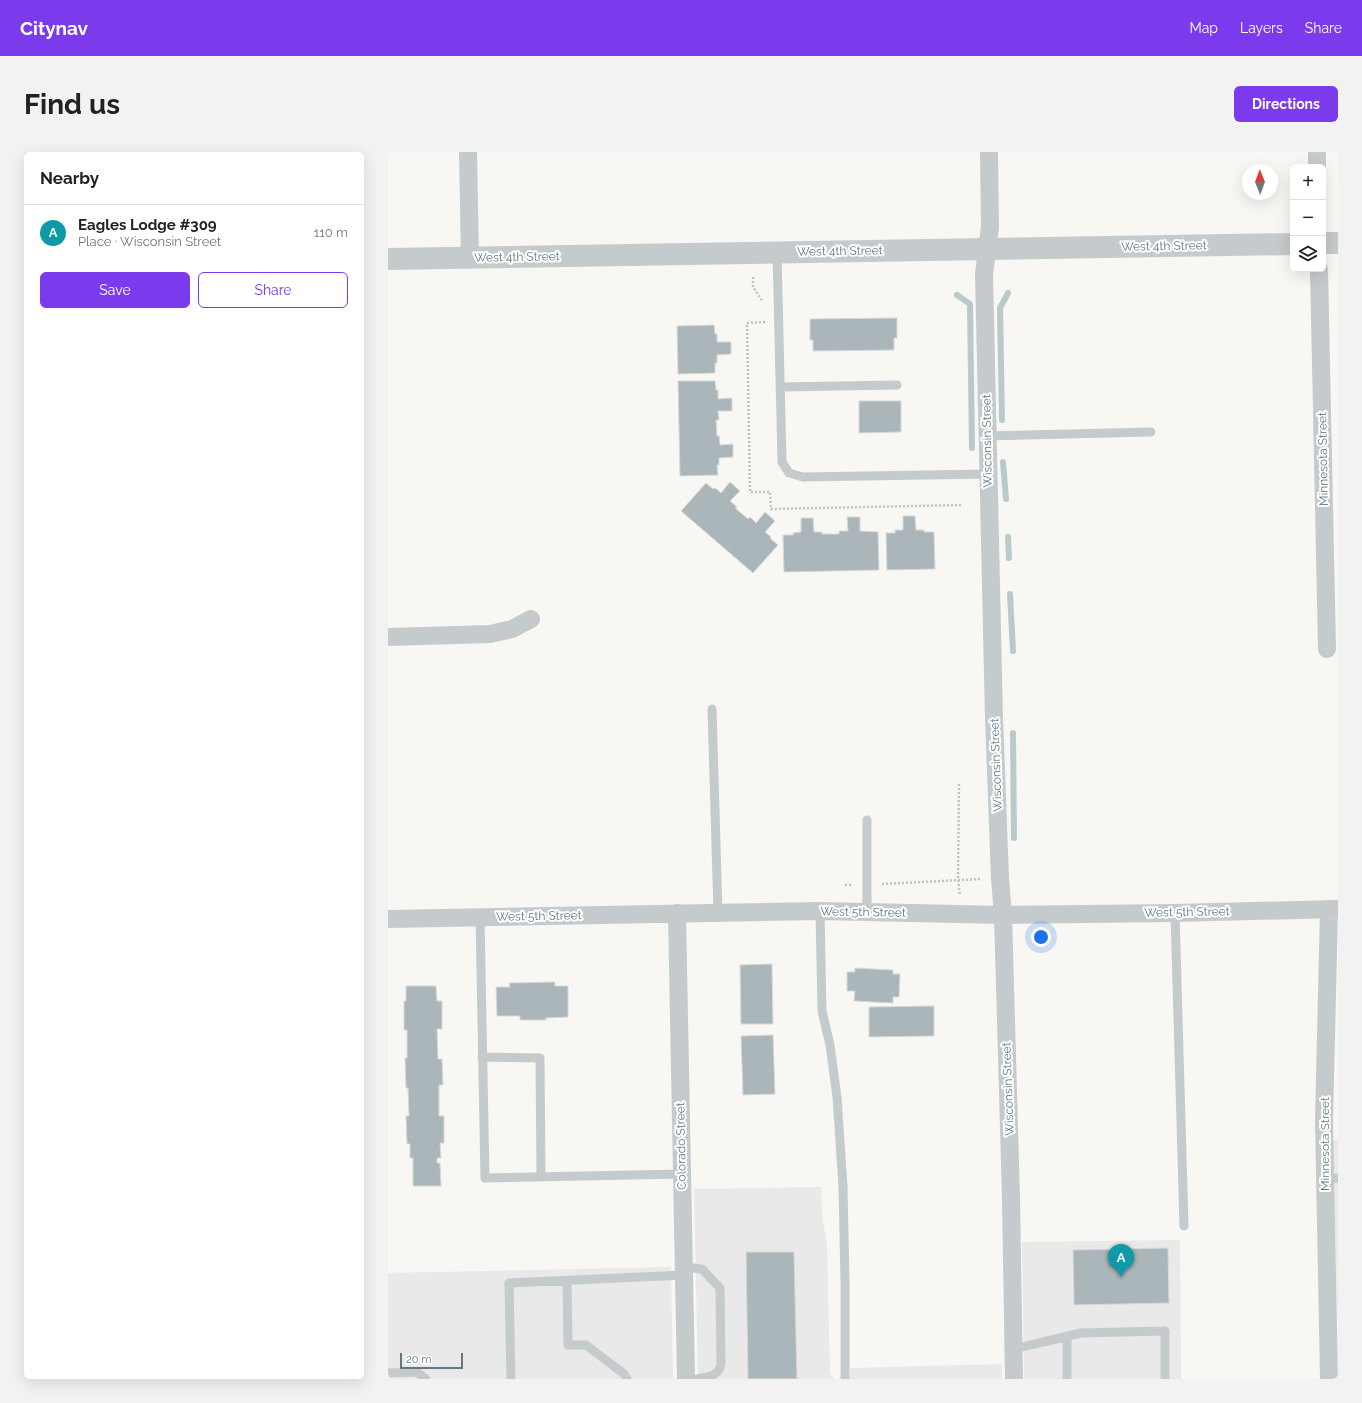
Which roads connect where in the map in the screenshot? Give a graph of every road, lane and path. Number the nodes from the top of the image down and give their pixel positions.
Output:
1 (468, 152) edge
2 (989, 152) edge
3 (1317, 152) edge
4 (1317, 164) edge
5 (1326, 243) edge
6 (1338, 243) edge
7 (1290, 244) edge
8 (987, 249) junction
9 (777, 252) junction
10 (470, 258) junction
11 (388, 259) edge
12 (1319, 272) edge
13 (753, 277) dead end
14 (763, 303) dead end
15 (764, 316) dead end
16 (897, 385) dead end
17 (781, 387) junction
18 (1151, 432) dead end
19 (987, 436) junction
20 (988, 474) junction
21 (961, 505) dead end
22 (531, 619) dead end
23 (388, 637) edge
24 (1327, 649) dead end
25 (712, 709) dead end
26 (959, 784) dead end
27 (867, 820) dead end
28 (1000, 878) junction
29 (958, 879) junction
30 (845, 885) dead end
31 (867, 885) junction
32 (1334, 909) edge
33 (820, 911) junction
34 (867, 912) junction
35 (677, 913) junction
36 (718, 913) junction
37 (1175, 913) junction
38 (962, 914) junction
39 (1003, 915) junction
40 (480, 917) junction
41 (388, 919) edge
42 (482, 1057) junction
43 (682, 1174) junction
44 (541, 1177) junction
45 (1332, 1179) edge
46 (1184, 1226) dead end
47 (684, 1271) junction
48 (567, 1281) junction
49 (1333, 1312) edge
50 (1067, 1336) junction
51 (1013, 1349) junction
52 (388, 1373) edge
53 (426, 1379) edge
54 (512, 1379) edge
55 (627, 1379) edge
56 (686, 1379) edge
57 (697, 1379) edge
58 (845, 1379) edge
59 (1014, 1379) edge
60 (1068, 1379) edge
61 (1166, 1379) edge
62 (1329, 1379) edge

1 - 10 street
2 - 8 street, Wisconsin Street
3 - 4 street
5 - 6 street
7 - 8 street, West 4th Street
8 - 9 street, West 4th Street
8 - 19 street, Wisconsin Street
9 - 10 street, West 4th Street
9 - 17 lane
10 - 11 street, West 4th Street
12 - 24 street, Minnesota Street
13 - 14 path
15 - 21 path
16 - 17 lane
17 - 20 lane
18 - 19 lane
19 - 20 street, Wisconsin Street
20 - 28 street, Wisconsin Street
22 - 23 street
25 - 36 lane
26 - 29 path
27 - 31 lane
28 - 29 path
28 - 39 street, Wisconsin Street
29 - 31 path
29 - 38 path
30 - 31 path
31 - 34 lane
32 - 37 street, West 5th Street
32 - 45 street, Minnesota Street
33 - 34 street, West 5th Street
33 - 36 street, West 5th Street
33 - 58 lane
34 - 38 street, West 5th Street
35 - 36 street, West 5th Street
35 - 40 street, West 5th Street
35 - 43 street, Colorado Street
37 - 39 street, West 5th Street
37 - 46 lane
38 - 39 street, West 5th Street
39 - 51 street, Wisconsin Street
40 - 41 street, West 5th Street
40 - 42 lane
42 - 44 lane
42 - 44 lane
43 - 44 lane
43 - 47 street, Colorado Street
45 - 49 street, Minnesota Street
47 - 48 lane
47 - 56 street, Colorado Street
47 - 57 lane
48 - 54 lane
48 - 55 lane
49 - 62 street, Minnesota Street
50 - 51 lane
50 - 60 lane
50 - 61 lane
51 - 59 street, Wisconsin Street
52 - 53 lane

